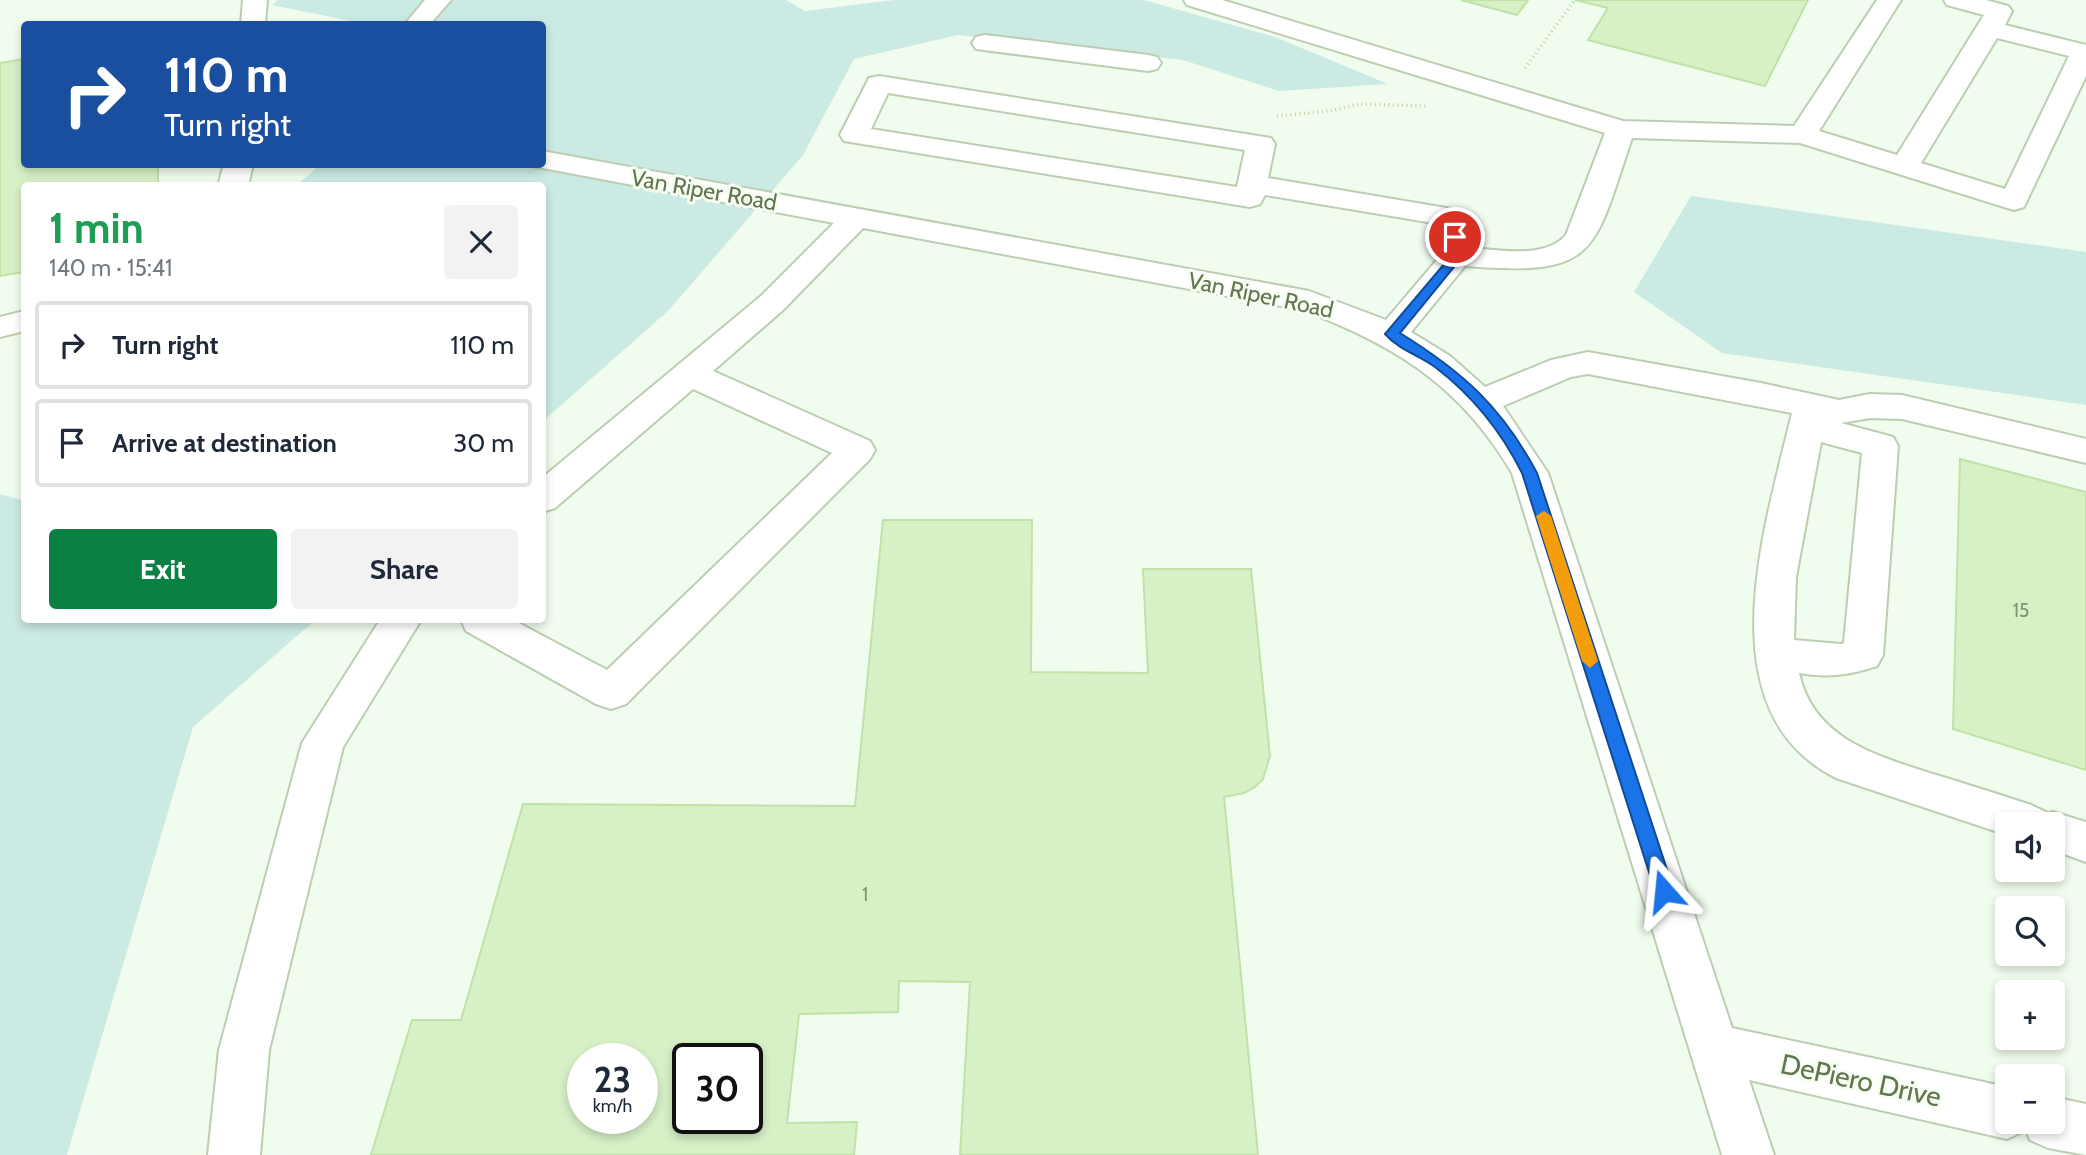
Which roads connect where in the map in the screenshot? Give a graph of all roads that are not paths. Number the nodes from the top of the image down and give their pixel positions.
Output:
1 (255, 0) edge
2 (439, 0) edge
3 (1196, 0) edge
4 (1889, 0) edge
5 (1956, 0) edge
6 (253, 21) edge
7 (420, 21) edge
8 (1990, 29) junction
9 (985, 43) dead end
10 (1148, 63) dead end
11 (1621, 129) junction
12 (1802, 135) junction
13 (546, 161) edge
14 (1904, 167) junction
15 (1252, 184) junction
16 (856, 218) junction
17 (1457, 256) junction
18 (21, 322) edge
19 (0, 327) edge
20 (1392, 334) junction
21 (690, 373) junction
22 (1482, 401) junction
23 (1809, 417) junction
24 (2086, 451) edge
25 (546, 496) edge
26 (399, 623) edge
27 (485, 623) edge
28 (1773, 652) junction
29 (1995, 813) edge
30 (2065, 835) edge
31 (2086, 842) edge
32 (1714, 1048) junction
33 (1995, 1110) edge
34 (2065, 1126) edge
35 (2086, 1130) edge
36 (234, 1155) edge
37 (1748, 1155) edge

1 - 6 street
2 - 7 street
3 - 11 street
4 - 12 street
5 - 8 street
8 - 14 street
8 - 14 street
9 - 10 street
11 - 12 street
11 - 17 street
12 - 14 street
13 - 16 street, Van Riper Road
15 - 15 street
15 - 17 street
16 - 20 street, Van Riper Road
16 - 21 street
17 - 20 street
18 - 19 street
20 - 22 street, Van Riper Road
21 - 25 street
21 - 27 street
22 - 23 street
22 - 32 street, Van Riper Road
23 - 24 street
23 - 28 street
23 - 28 street
26 - 36 street
28 - 29 street
30 - 31 street
32 - 33 street, DePiero Drive
32 - 37 street, Van Riper Road
34 - 35 street

